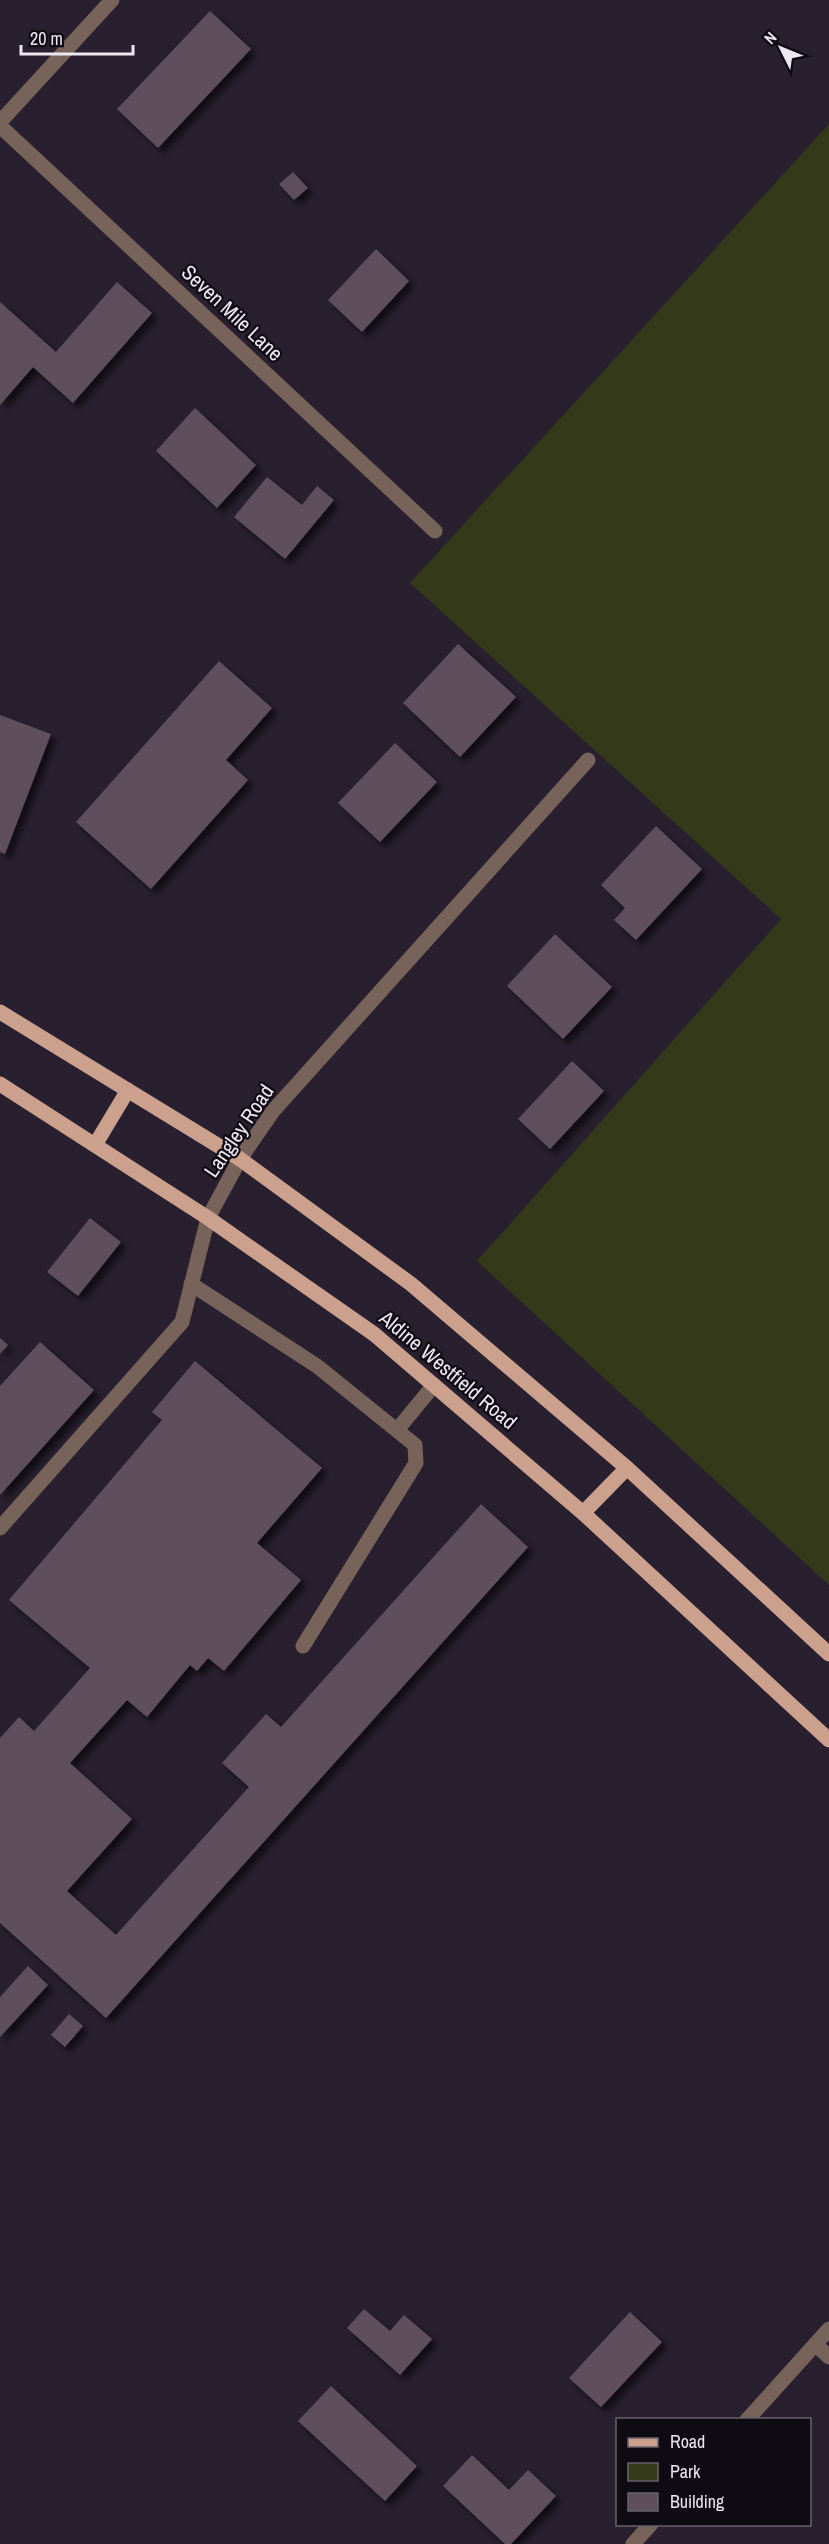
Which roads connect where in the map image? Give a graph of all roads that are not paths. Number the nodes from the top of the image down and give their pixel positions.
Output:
1 (112, 0) edge
2 (0, 124) edge
3 (435, 531) dead end
4 (588, 760) dead end
5 (0, 1012) edge
6 (0, 1084) edge
7 (128, 1090) junction
8 (95, 1145) junction
9 (240, 1159) junction
10 (208, 1218) junction
11 (191, 1284) junction
12 (434, 1385) junction
13 (397, 1430) junction
14 (627, 1468) junction
15 (583, 1513) junction
16 (0, 1528) edge
17 (303, 1646) dead end
18 (829, 1654) edge
19 (829, 1740) edge
20 (829, 2329) edge
21 (816, 2344) junction
22 (829, 2357) edge
23 (749, 2418) edge
24 (649, 2526) edge
25 (633, 2544) edge

1 - 2 street
2 - 3 street, Seven Mile Lane
4 - 9 street, Langley Road
5 - 7 main road, Aldine Westfield Road
6 - 8 main road, Aldine Westfield Road
7 - 8 main road
7 - 9 main road, Aldine Westfield Road
8 - 10 main road, Aldine Westfield Road
9 - 10 street, Langley Road
9 - 14 main road, Aldine Westfield Road
10 - 11 street, Langley Road
10 - 12 main road, Aldine Westfield Road
11 - 13 street
11 - 16 street, Langley Road
12 - 13 street
12 - 15 main road, Aldine Westfield Road
13 - 17 street
14 - 15 main road
14 - 18 main road, Aldine Westfield Road
15 - 19 main road, Aldine Westfield Road
20 - 21 street
21 - 22 street
21 - 23 street
24 - 25 street

